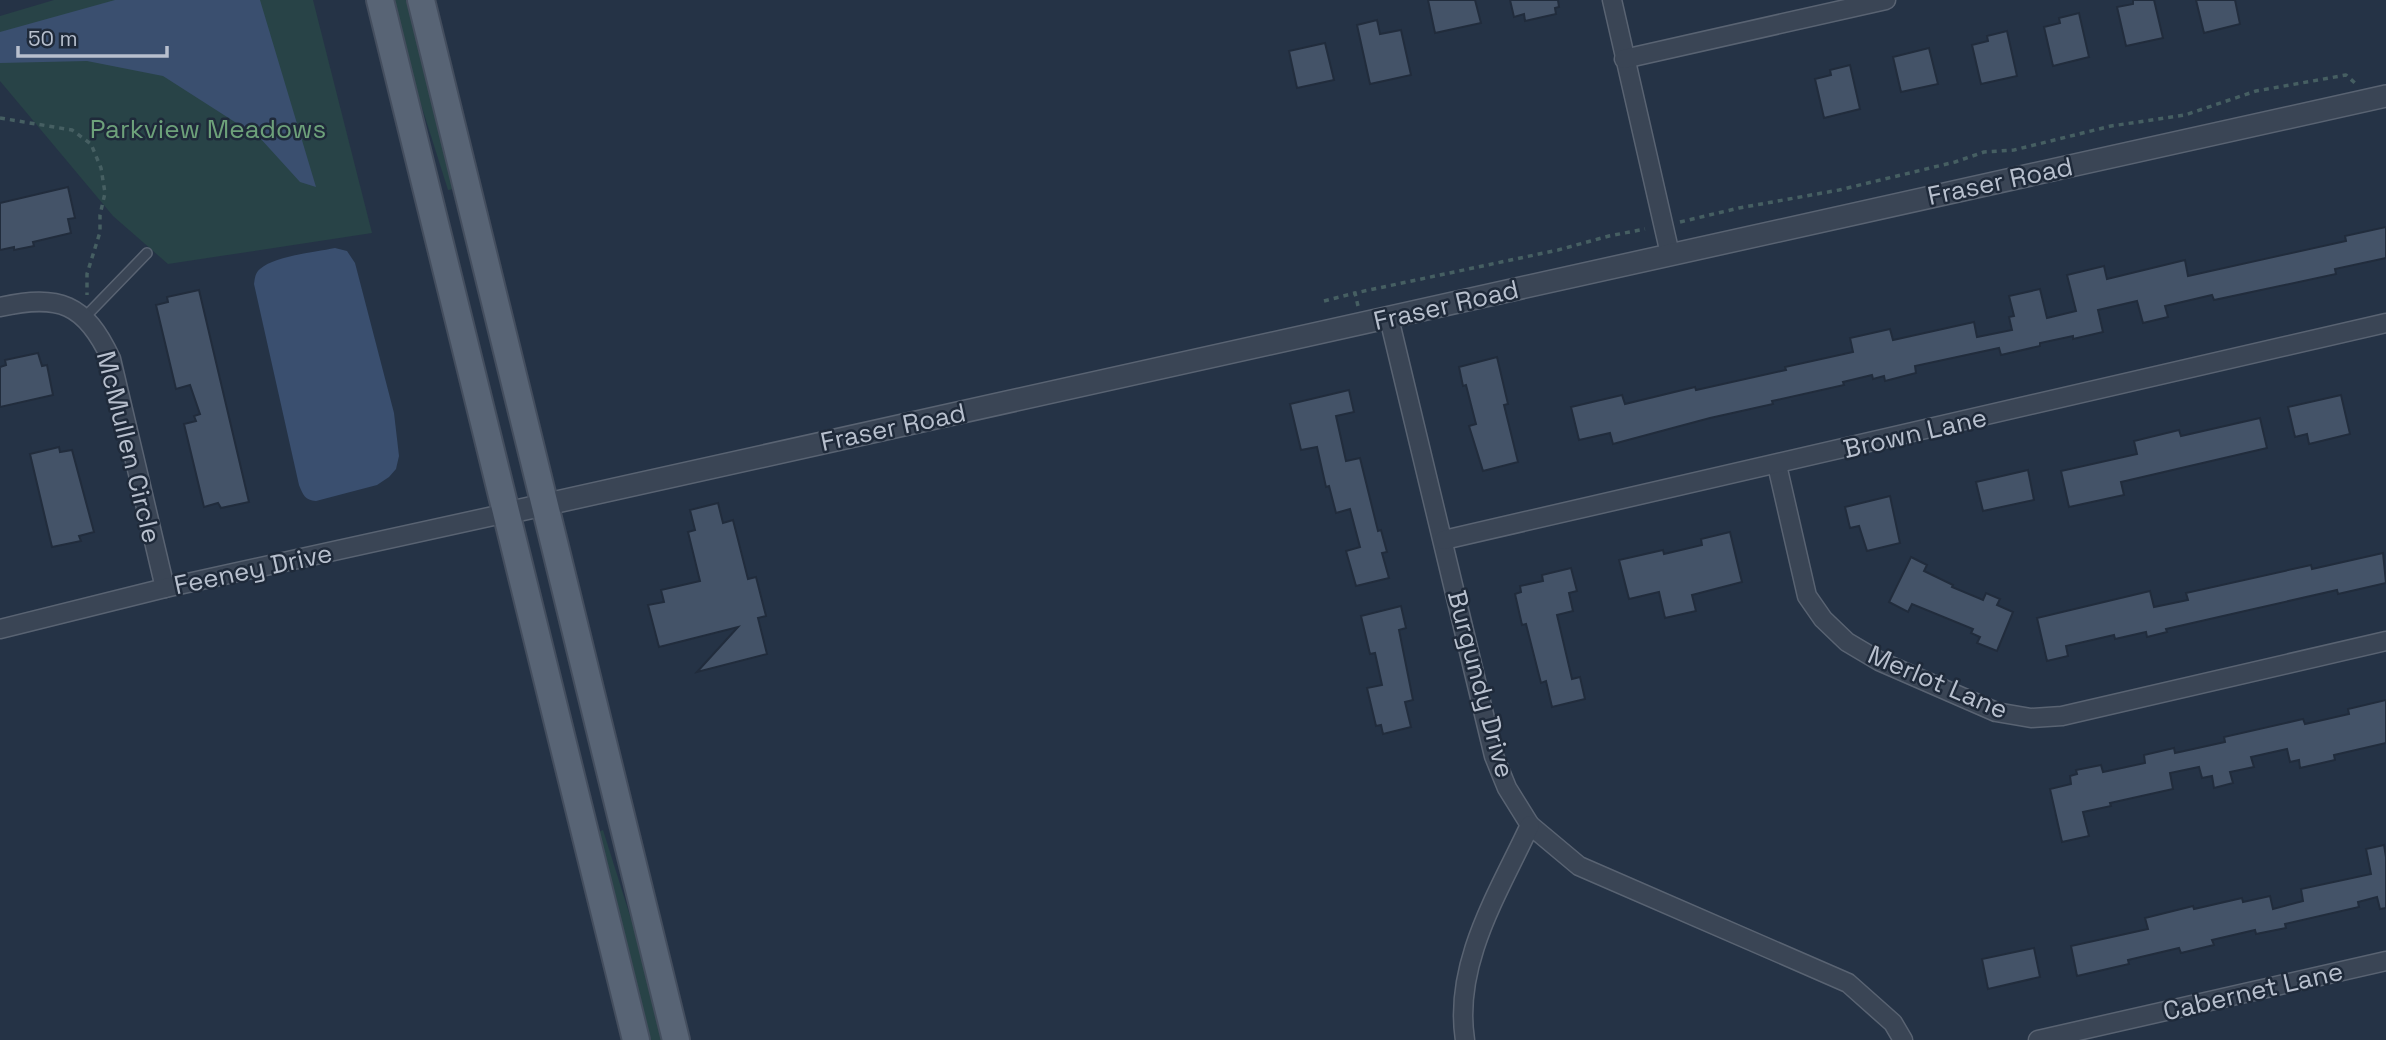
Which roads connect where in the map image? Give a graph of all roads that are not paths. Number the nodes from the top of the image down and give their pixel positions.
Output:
1 (380, 0) edge
2 (421, 0) edge
3 (1612, 0) edge
4 (1886, 0) edge
5 (1624, 59) junction
6 (2386, 96) edge
7 (147, 253) dead end
8 (1670, 254) junction
9 (0, 307) edge
10 (85, 317) junction
11 (1389, 318) junction
12 (2386, 323) edge
13 (1777, 465) junction
14 (545, 505) junction
15 (507, 513) junction
16 (1444, 540) junction
17 (164, 588) junction
18 (0, 629) edge
19 (2386, 641) edge
20 (1530, 825) junction
21 (2386, 961) edge
22 (636, 1040) edge
23 (676, 1040) edge
24 (1465, 1040) edge
25 (1903, 1040) edge
26 (2038, 1040) edge

1 - 15 main road
2 - 14 main road
3 - 5 street
4 - 5 street
5 - 8 street
6 - 8 street, Fraser Road
7 - 10 lane
8 - 11 street, Fraser Road
9 - 10 street, McMullen Circle
10 - 17 street, McMullen Circle
11 - 14 street, Fraser Road
11 - 16 street, Burgundy Drive
12 - 13 street, Brown Lane
13 - 16 street, Brown Lane
13 - 19 street, Merlot Lane
14 - 15 street, Fraser Road
14 - 23 main road
15 - 17 street, Feeney Drive
15 - 22 main road
16 - 20 street, Burgundy Drive
17 - 18 street, Feeney Drive
20 - 24 street
20 - 25 street, Burgundy Drive
21 - 26 street, Cabernet Lane

